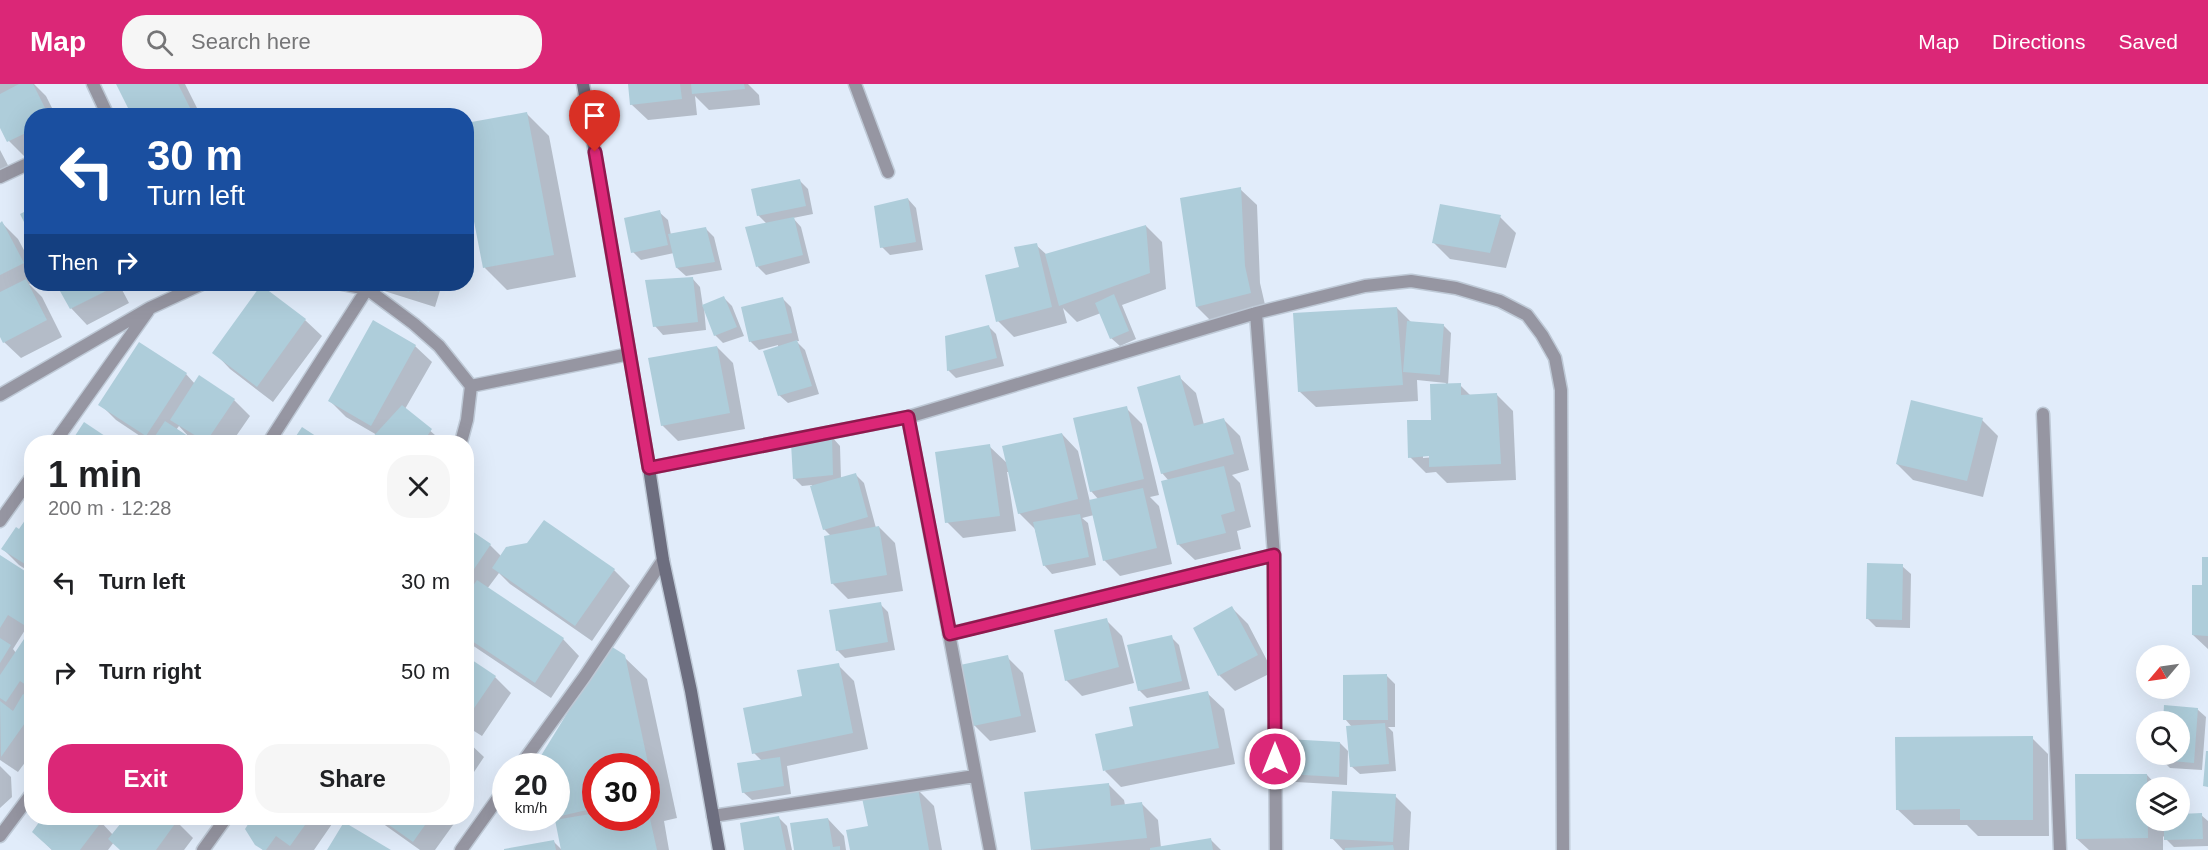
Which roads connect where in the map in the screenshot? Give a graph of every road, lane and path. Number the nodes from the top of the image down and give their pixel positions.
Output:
1 (93, 84) edge
2 (583, 84) edge
3 (855, 84) edge
4 (104, 108) edge
5 (24, 166) edge
6 (888, 172) dead end
7 (0, 177) edge
8 (187, 291) edge
9 (366, 291) edge
10 (370, 291) edge
11 (150, 309) junction
12 (1256, 313) junction
13 (629, 354) junction
14 (471, 386) junction
15 (0, 395) edge
16 (2043, 414) dead end
17 (908, 417) junction
18 (61, 435) edge
19 (273, 435) edge
20 (463, 435) edge
21 (649, 468) junction
22 (24, 487) edge
23 (0, 521) edge
24 (1274, 555) junction
25 (663, 560) junction
26 (950, 634) junction
27 (529, 753) edge
28 (975, 776) junction
29 (24, 804) edge
30 (492, 806) edge
31 (714, 816) junction
32 (221, 825) edge
33 (0, 836) edge
34 (203, 850) edge
35 (460, 850) edge
36 (719, 850) edge
37 (990, 850) edge
38 (1276, 850) edge
39 (1563, 850) edge
40 (2060, 850) edge

1 - 4 street
2 - 13 street
3 - 6 street
5 - 7 street
8 - 11 street
9 - 19 street
10 - 14 street
11 - 15 street
11 - 18 street
12 - 17 street
12 - 24 street
12 - 39 street
13 - 14 street
13 - 21 street
14 - 20 street
16 - 40 street
17 - 21 street
17 - 26 street
21 - 25 street
22 - 23 street
24 - 26 street
24 - 38 street
25 - 27 street
25 - 31 street
26 - 28 street
28 - 31 street
28 - 37 street
29 - 33 street
30 - 35 street
31 - 36 street
32 - 34 street

